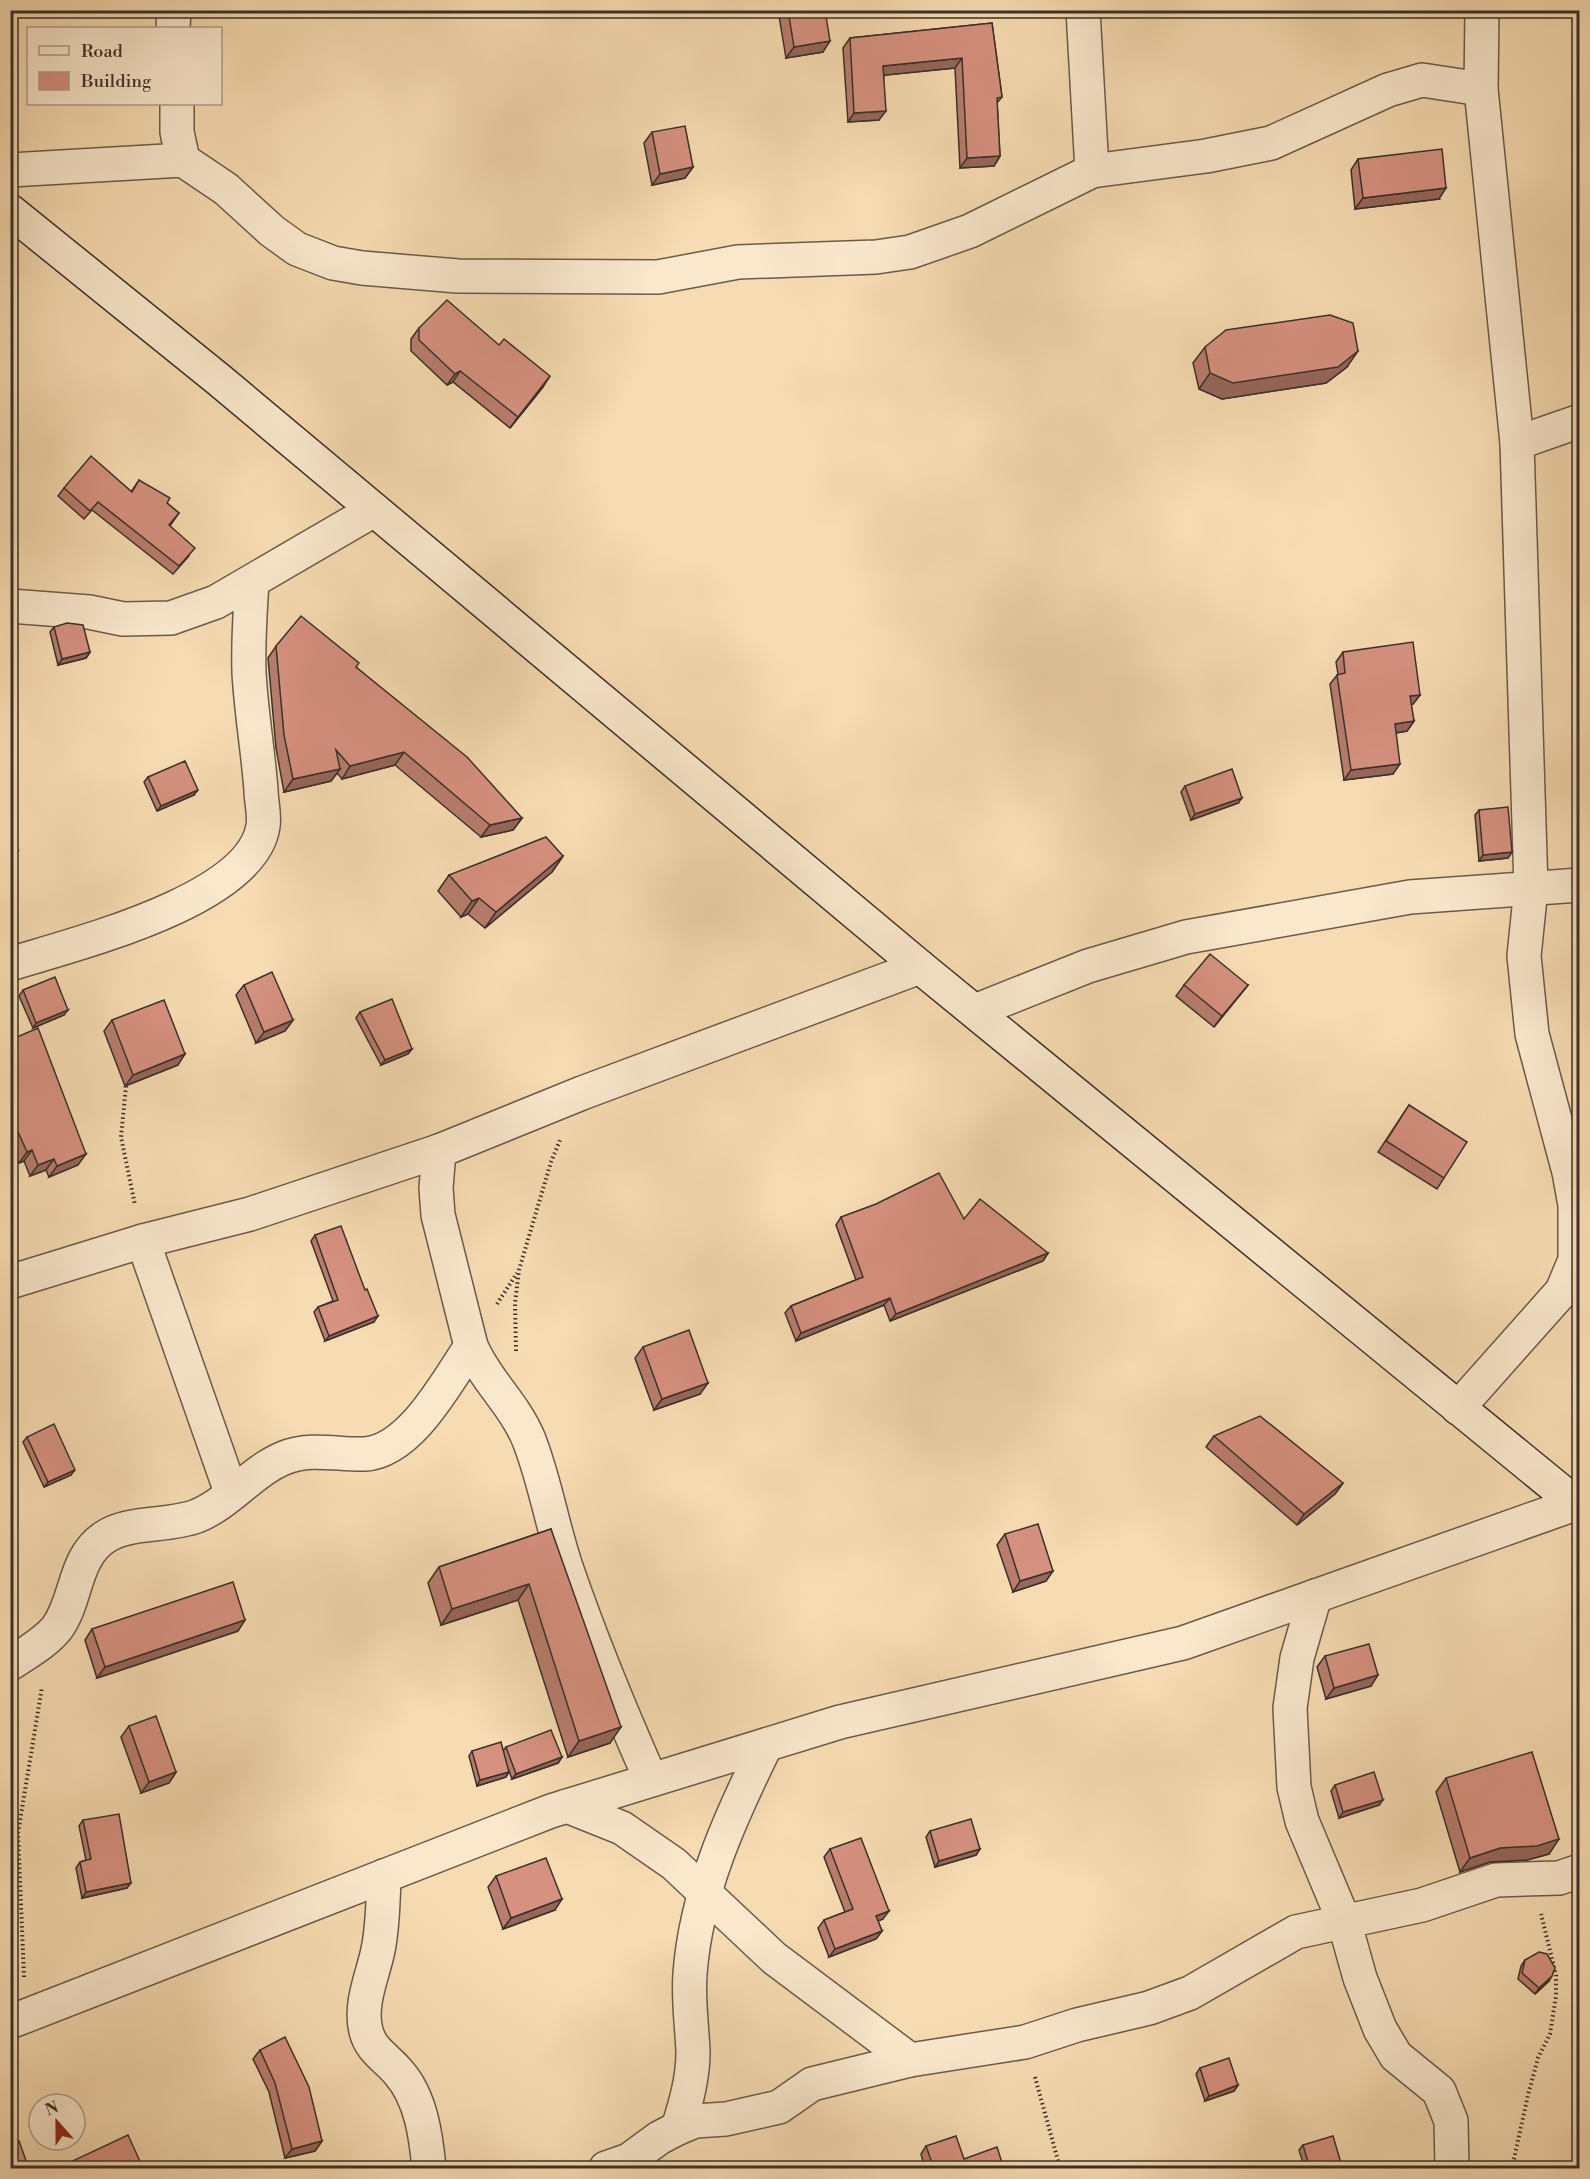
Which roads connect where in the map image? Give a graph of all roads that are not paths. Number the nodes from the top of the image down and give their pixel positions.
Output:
1 (174, 10) edge
2 (1083, 10) edge
3 (1482, 10) edge
4 (173, 27) edge
5 (1481, 89) junction
6 (177, 105) edge
7 (183, 160) junction
8 (10, 170) edge
9 (1092, 171) junction
10 (10, 211) edge
11 (1580, 420) edge
12 (1517, 443) junction
13 (374, 510) junction
14 (252, 582) junction
15 (10, 606) edge
16 (1580, 885) edge
17 (1532, 888) junction
18 (10, 964) edge
19 (921, 967) junction
20 (975, 1011) junction
21 (439, 1151) junction
22 (1578, 1233) edge
23 (143, 1241) junction
24 (10, 1282) edge
25 (471, 1346) junction
26 (1458, 1408) junction
27 (231, 1492) junction
28 (1577, 1505) edge
29 (1315, 1596) junction
30 (10, 1664) edge
31 (766, 1745) junction
32 (651, 1780) junction
33 (567, 1806) junction
34 (1569, 1874) edge
35 (384, 1876) junction
36 (705, 1893) junction
37 (1344, 1921) junction
38 (17, 2020) edge
39 (910, 2060) junction
40 (678, 2128) junction
41 (429, 2169) edge
42 (606, 2169) edge
43 (1452, 2169) edge

1 - 4 street
2 - 9 street
3 - 5 street
5 - 9 street
5 - 12 street
6 - 7 street
7 - 8 street
7 - 9 street
10 - 13 street
11 - 12 street
12 - 17 street
13 - 14 street
13 - 19 street
14 - 15 street
14 - 18 street
16 - 17 street
17 - 20 street
17 - 22 street
19 - 20 street
19 - 21 street
20 - 26 street
21 - 23 street
21 - 25 street
22 - 26 street
23 - 24 street
23 - 27 street
25 - 27 street
25 - 32 street
26 - 28 street
27 - 30 street
28 - 29 street
29 - 31 street
29 - 37 street
31 - 32 street
31 - 36 street
32 - 33 street
33 - 35 street
33 - 36 street
34 - 37 street
35 - 38 street
35 - 41 street
36 - 39 street
36 - 40 street
37 - 39 street
37 - 43 street
39 - 40 street
40 - 42 street

